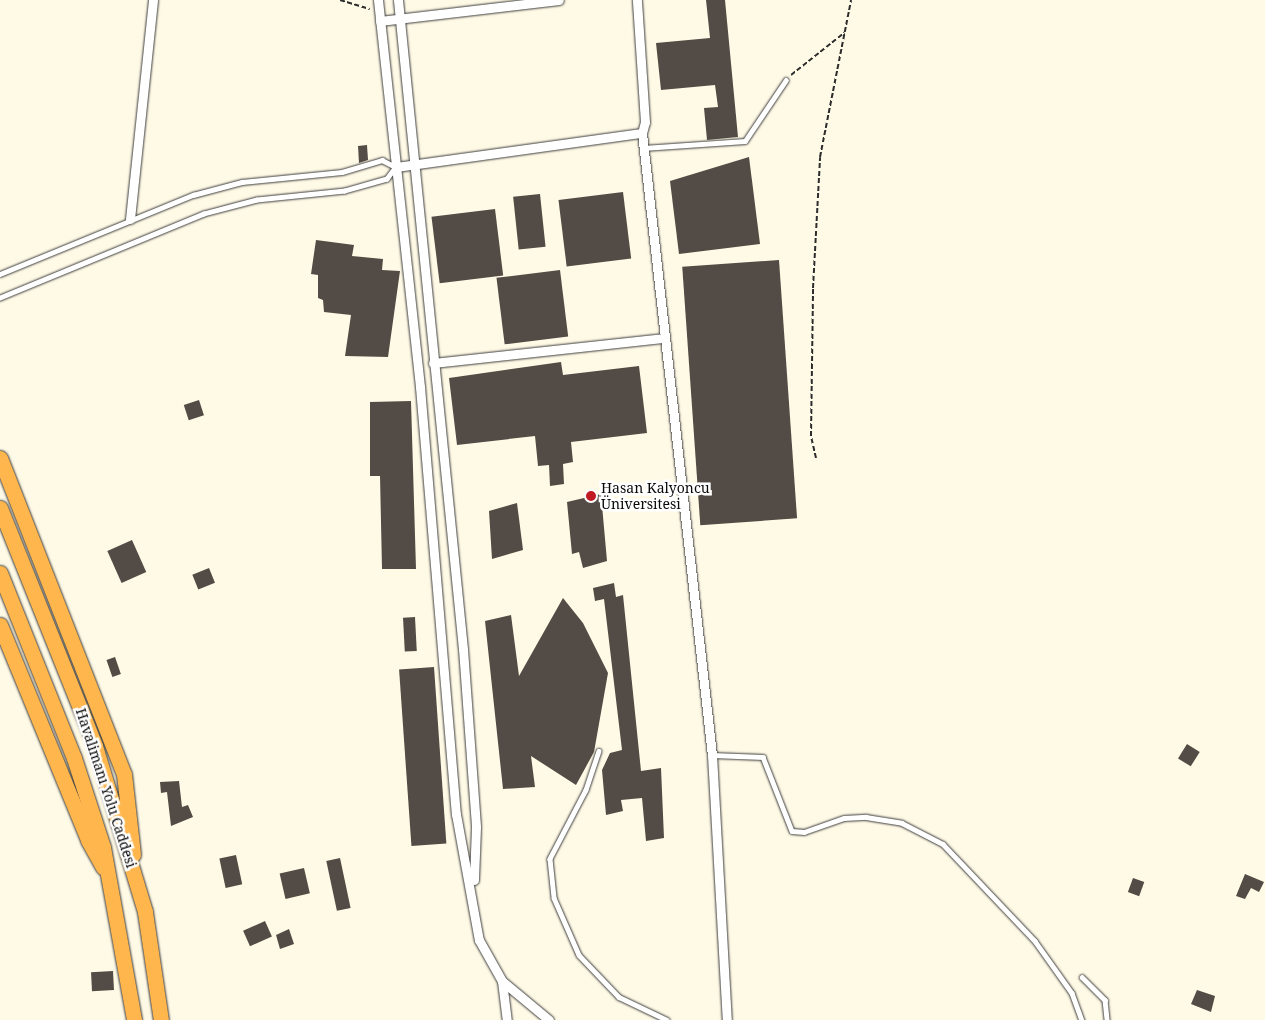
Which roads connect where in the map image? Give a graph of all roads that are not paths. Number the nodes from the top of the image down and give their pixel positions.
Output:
1 (153, 0) edge
2 (378, 0) edge
3 (398, 0) edge
4 (559, 0) edge
5 (637, 0) edge
6 (380, 17) junction
7 (400, 21) junction
8 (786, 80) road end
9 (642, 132) junction
10 (643, 148) junction
11 (414, 163) junction
12 (396, 167) junction
13 (130, 219) junction
14 (0, 274) edge
15 (0, 298) edge
16 (664, 338) junction
17 (433, 363) junction
18 (0, 458) edge
19 (0, 508) edge
20 (0, 573) edge
21 (0, 625) edge
22 (599, 751) dead end
23 (712, 755) junction
24 (132, 868) junction
25 (109, 874) junction
26 (474, 893) junction
27 (1082, 977) dead end
28 (502, 981) junction
29 (134, 1020) edge
30 (161, 1020) edge
31 (507, 1020) edge
32 (549, 1020) edge
33 (667, 1020) edge
34 (727, 1020) edge
35 (1082, 1020) edge
36 (1107, 1020) edge

1 - 13 street
2 - 6 street
3 - 7 street
4 - 7 street
5 - 9 street
6 - 7 street
6 - 12 street
7 - 11 street
8 - 10 lane
9 - 10 street
9 - 11 street
10 - 16 street
11 - 12 street
11 - 17 street
12 - 13 lane
12 - 15 lane
12 - 26 street
13 - 14 lane
16 - 17 street
16 - 23 street
17 - 26 street
18 - 24 highway
19 - 24 highway, Havalimanı Yolu Caddesi
20 - 25 highway, Havalimanı Yolu Caddesi
21 - 25 highway
22 - 33 lane
23 - 34 street
23 - 35 lane
24 - 30 highway, Havalimanı Yolu Caddesi
25 - 29 highway, Havalimanı Yolu Caddesi
26 - 28 street
27 - 36 lane
28 - 31 street
28 - 32 street

